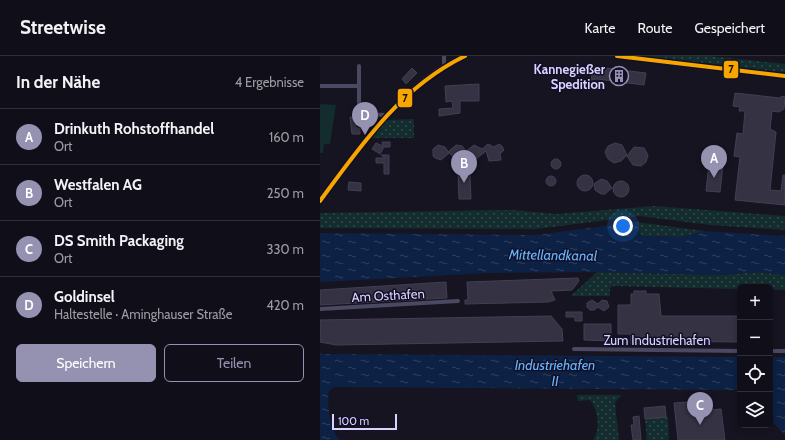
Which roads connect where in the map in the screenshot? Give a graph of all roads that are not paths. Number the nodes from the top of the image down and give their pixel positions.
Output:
1 (444, 56) edge
2 (465, 56) edge
3 (617, 56) edge
4 (444, 65) junction
5 (359, 66) dead end
6 (785, 76) edge
7 (320, 86) edge
8 (359, 86) junction
9 (387, 115) junction
10 (320, 201) edge
11 (458, 301) dead end
12 (320, 309) edge
13 (574, 349) dead end
14 (737, 351) edge
15 (773, 351) edge
16 (785, 351) edge

1 - 4 street
2 - 4 street
3 - 6 street
4 - 9 street
5 - 8 street
7 - 8 street
8 - 9 street
9 - 10 street
11 - 12 street, Am Osthafen
13 - 14 street, Zum Industriehafen
15 - 16 street

